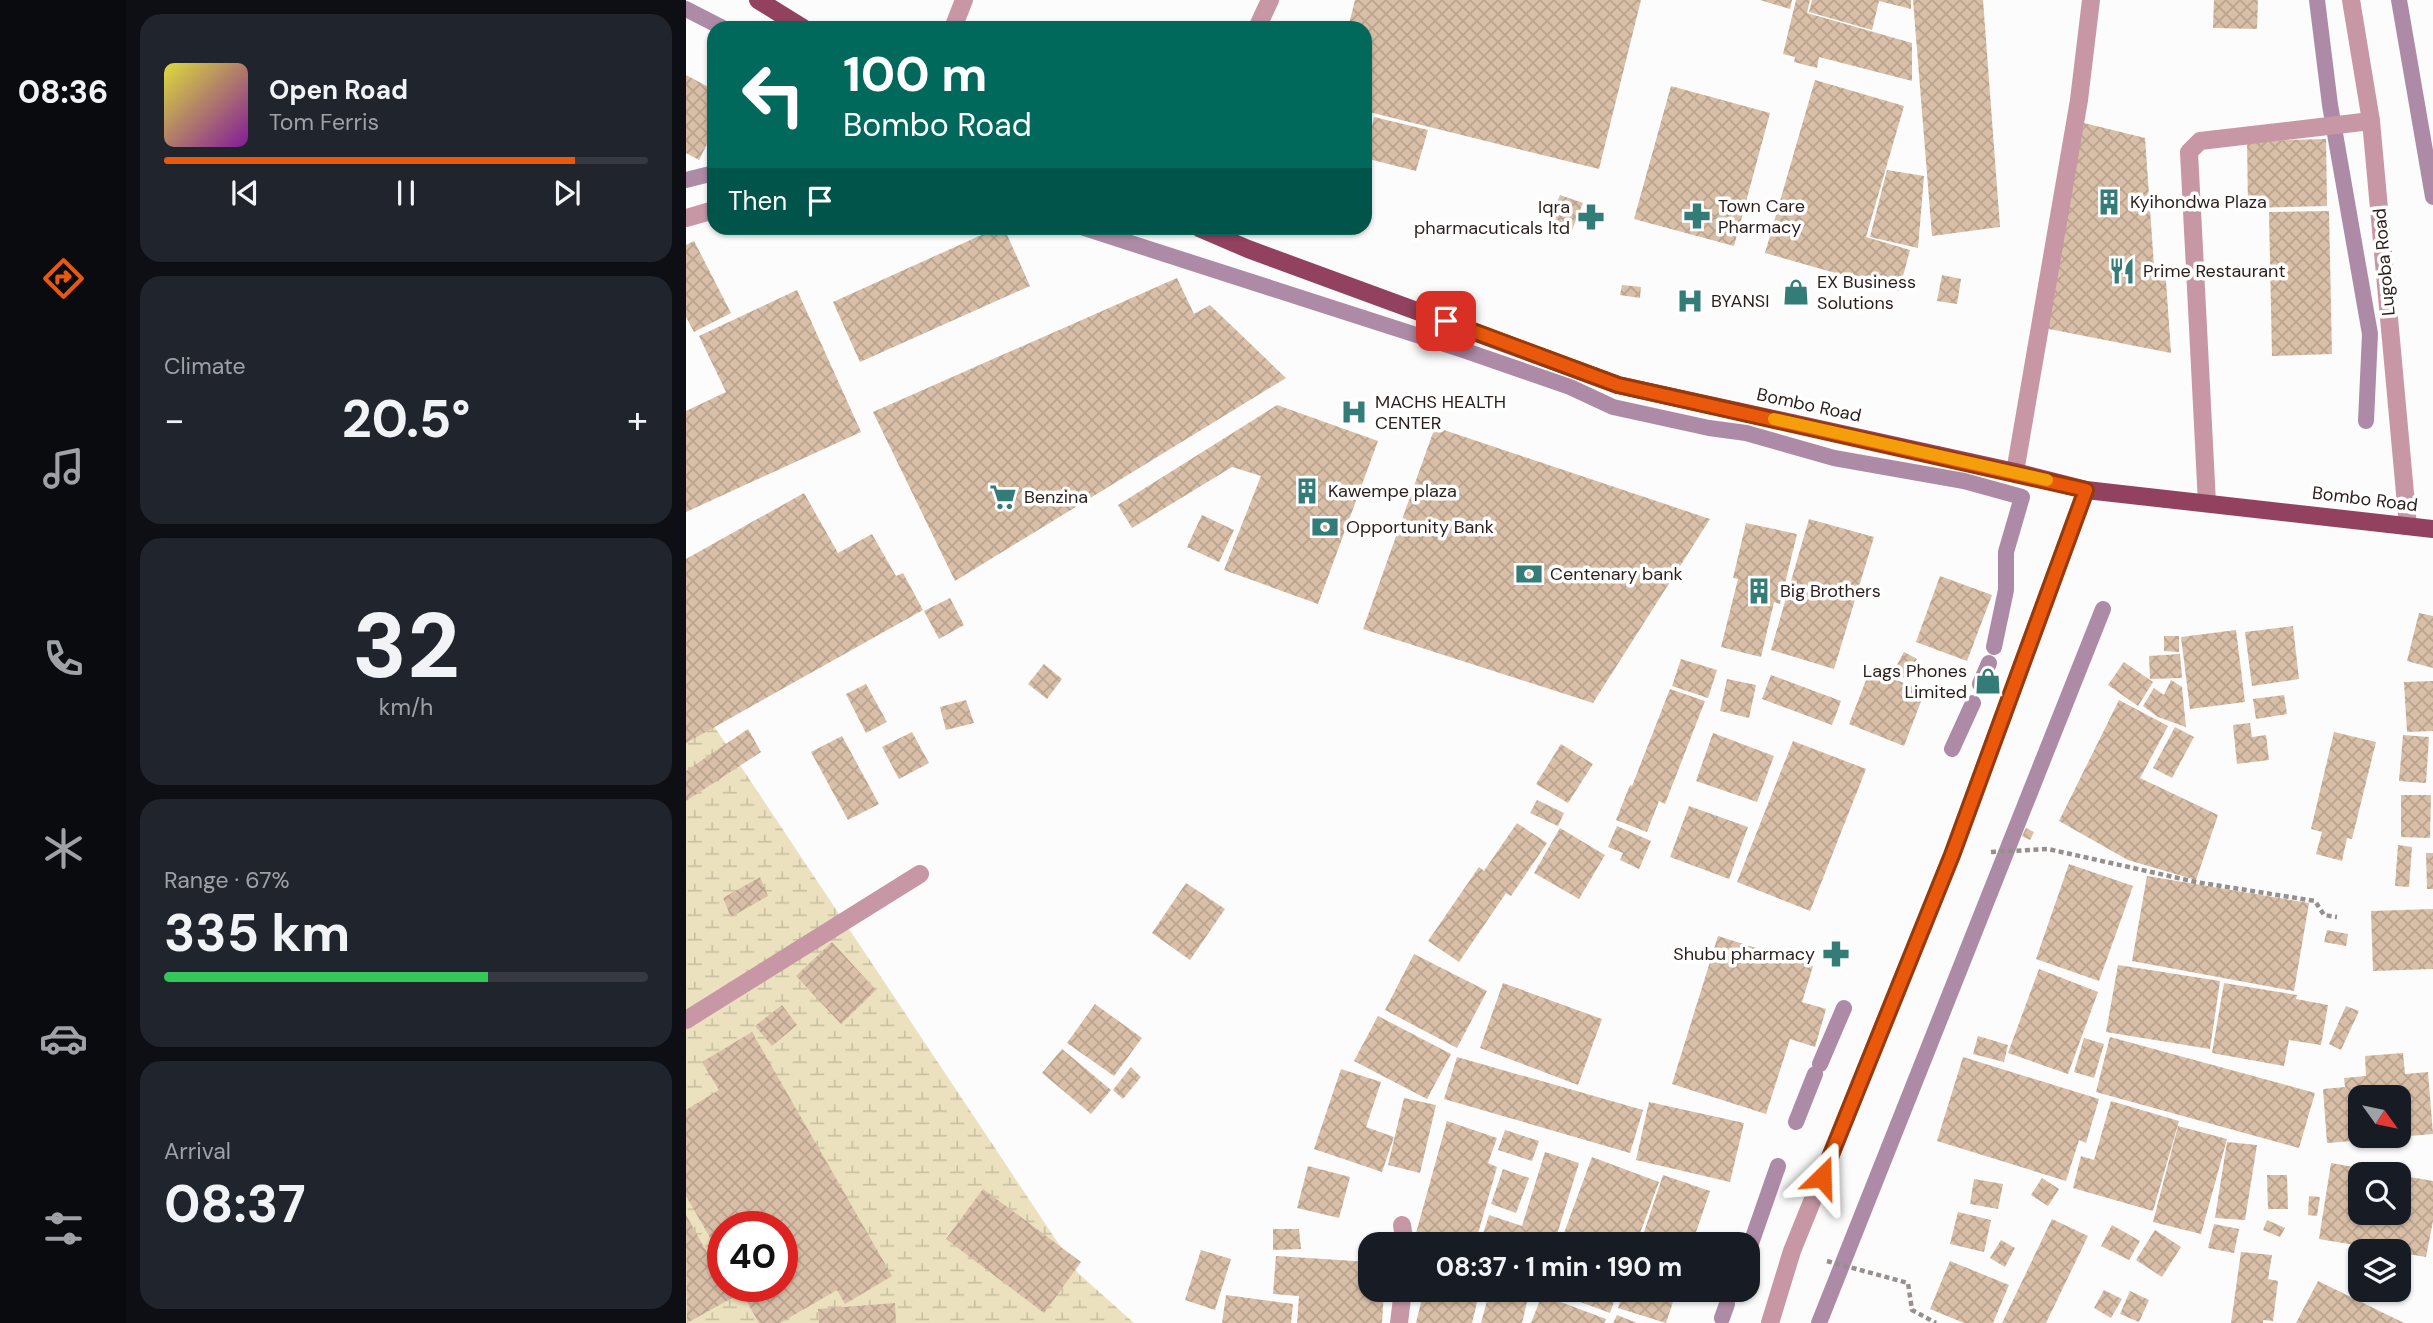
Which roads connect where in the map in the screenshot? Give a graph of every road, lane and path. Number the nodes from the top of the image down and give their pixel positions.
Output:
1 (758, 0) edge
2 (964, 0) edge
3 (1270, 0) edge
4 (2091, 0) edge
5 (2351, 0) edge
6 (792, 21) edge
7 (956, 21) edge
8 (1260, 21) edge
9 (2371, 121) junction
10 (707, 212) edge
11 (686, 218) edge
12 (1215, 235) edge
13 (2015, 472) junction
14 (2086, 490) junction
15 (2207, 503) junction
16 (2408, 526) junction
17 (2433, 528) edge
18 (1952, 855) junction
19 (920, 874) dead end
20 (2337, 917) dead end
21 (686, 1020) edge
22 (1402, 1225) dead end
23 (1403, 1232) edge
24 (1792, 1251) junction
25 (1402, 1302) edge
26 (1399, 1323) edge
27 (1770, 1323) edge
28 (1936, 1323) edge

1 - 6 main road
2 - 7 street
3 - 8 street
4 - 13 street
5 - 9 street, Lugoba Road
9 - 15 street
9 - 16 street, Lugoba Road
10 - 11 street
12 - 13 main road, Bombo Road
13 - 14 main road, Bombo Road
14 - 15 main road, Bombo Road
14 - 18 street
15 - 16 main road, Bombo Road
16 - 17 main road, Bombo Road
18 - 20 path
18 - 24 street
19 - 21 street
22 - 23 street
24 - 27 street
24 - 28 path
25 - 26 street

